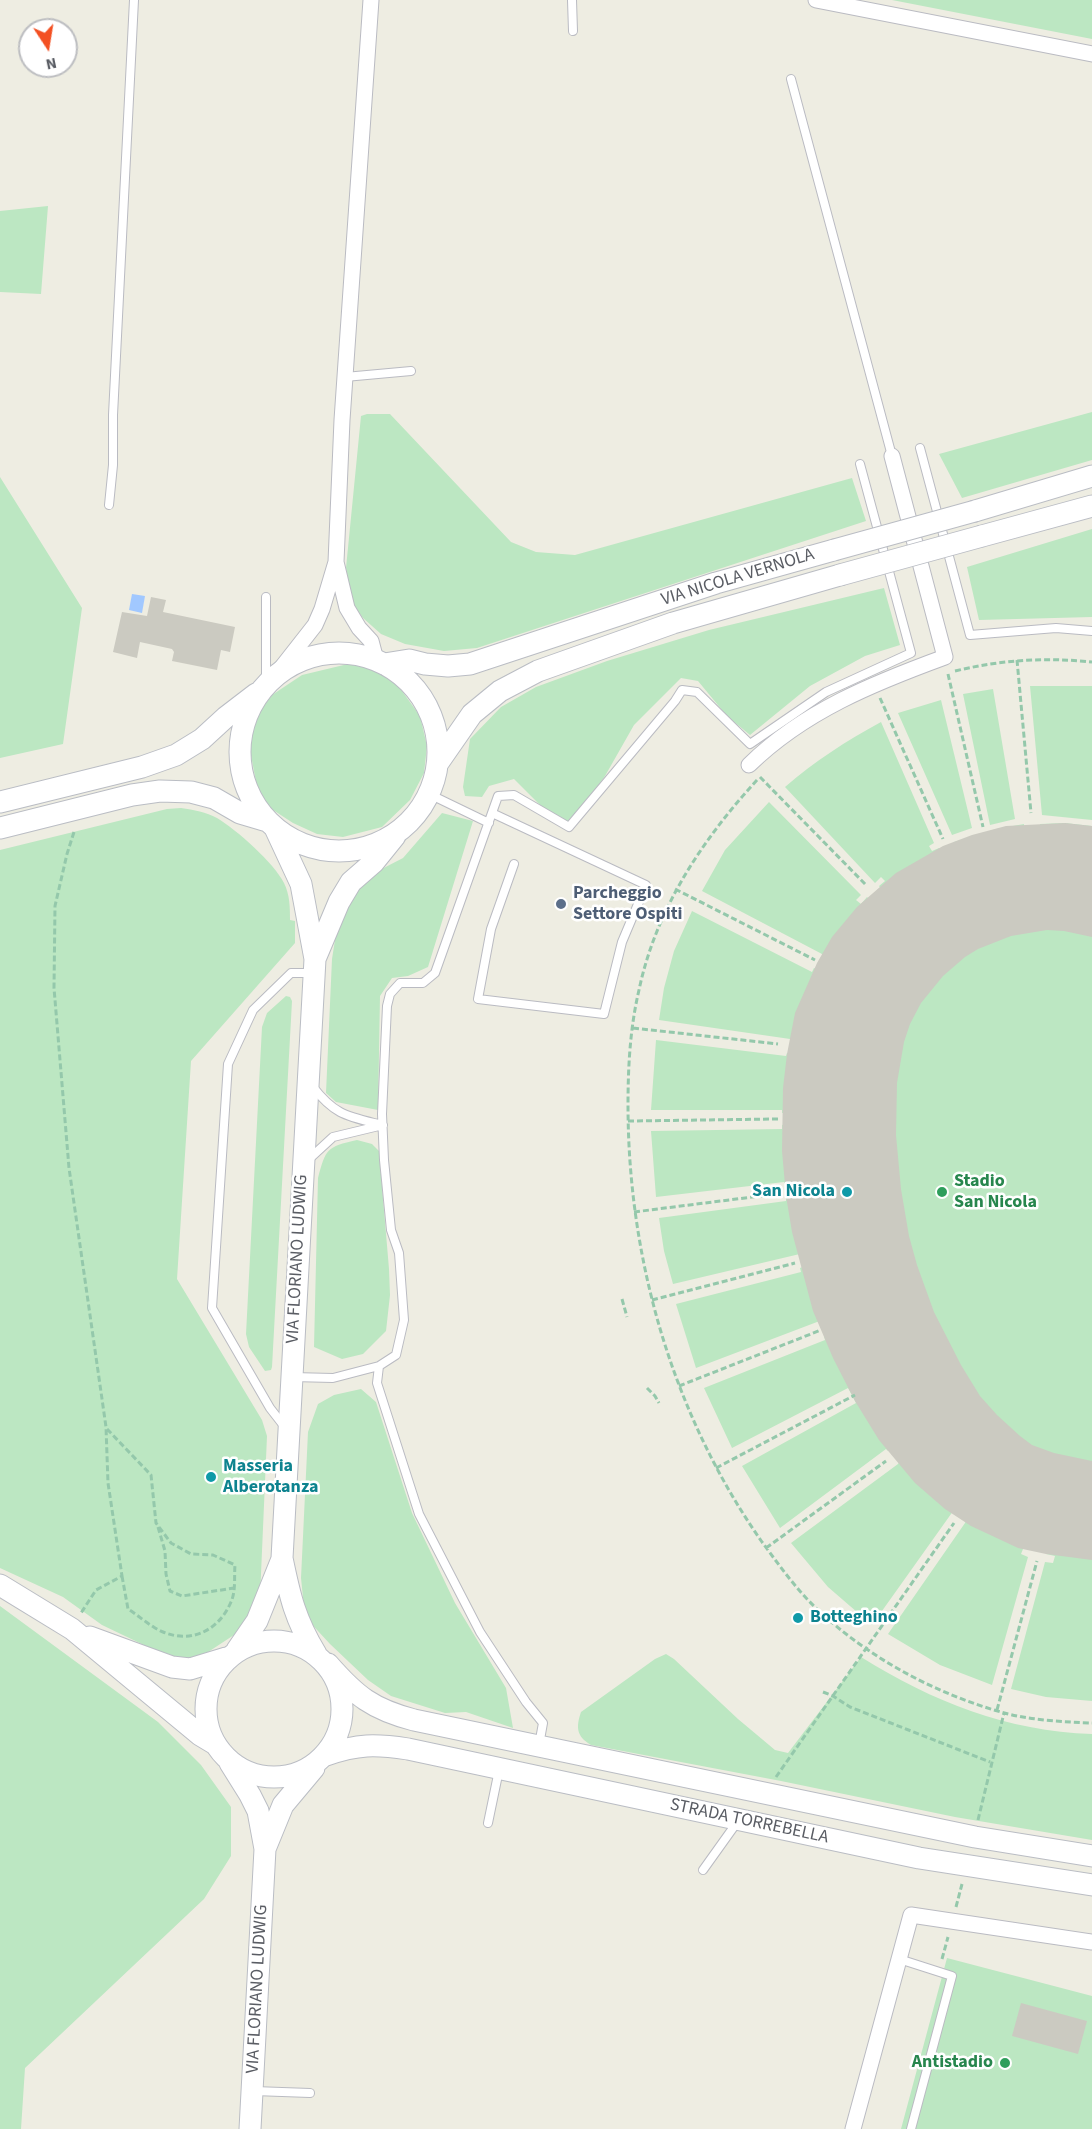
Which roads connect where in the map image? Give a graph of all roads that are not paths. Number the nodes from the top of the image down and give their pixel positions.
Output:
1 (134, 0) edge
2 (371, 0) edge
3 (572, 0) edge
4 (816, 0) edge
5 (573, 31) dead end
6 (1092, 54) edge
7 (791, 79) dead end
8 (411, 371) dead end
9 (345, 377) junction
10 (920, 448) dead end
11 (892, 456) joint
12 (860, 464) dead end
13 (1092, 476) edge
14 (109, 506) dead end
15 (1092, 506) edge
16 (336, 562) junction
17 (267, 597) dead end
18 (1092, 631) edge
19 (380, 662) junction
20 (267, 684) junction
21 (438, 764) junction
22 (749, 765) dead end
23 (429, 794) junction
24 (0, 802) edge
25 (492, 813) junction
26 (489, 823) junction
27 (271, 825) junction
28 (0, 828) edge
29 (399, 831) junction
30 (514, 864) dead end
31 (314, 966) junction
32 (308, 1080) junction
33 (383, 1125) junction
34 (303, 1164) junction
35 (379, 1366) junction
36 (292, 1377) junction
37 (289, 1432) junction
38 (282, 1558) junction
39 (0, 1585) edge
40 (72, 1629) junction
41 (232, 1654) junction
42 (322, 1659) junction
43 (215, 1744) junction
44 (539, 1746) junction
45 (323, 1758) junction
46 (229, 1762) junction
47 (499, 1768) junction
48 (739, 1820) junction
49 (488, 1823) dead end
50 (265, 1849) junction
51 (1092, 1856) edge
52 (703, 1870) dead end
53 (1092, 1886) edge
54 (1092, 1942) edge
55 (899, 1959) junction
56 (252, 2091) junction
57 (310, 2093) dead end
58 (250, 2129) edge
59 (853, 2129) edge
60 (911, 2129) edge

1 - 14 lane
2 - 9 street
3 - 5 lane
4 - 6 street
7 - 11 lane
8 - 9 lane
9 - 16 street
10 - 18 lane
11 - 22 street
12 - 25 lane
13 - 19 main road, VIA NICOLA VERNOLA, bridge
15 - 21 main road, VIA NICOLA VERNOLA, bridge
16 - 19 street
16 - 20 street
17 - 20 lane
19 - 20 main road
19 - 21 main road
20 - 24 main road
20 - 27 main road
21 - 23 main road
23 - 26 lane
23 - 29 main road
25 - 26 lane
25 - 30 lane
26 - 33 lane
27 - 28 main road
27 - 29 main road
27 - 31 main road
29 - 31 main road
31 - 32 main road, VIA FLORIANO LUDWIG
31 - 37 lane
32 - 33 lane
32 - 34 main road, VIA FLORIANO LUDWIG
33 - 34 lane
33 - 35 lane
34 - 36 main road, VIA FLORIANO LUDWIG
35 - 36 lane
35 - 44 lane
36 - 37 main road, VIA FLORIANO LUDWIG
37 - 38 main road, VIA FLORIANO LUDWIG
38 - 41 main road
38 - 42 main road
39 - 40 main road
40 - 41 main road
40 - 43 main road
41 - 42 main road
41 - 43 main road
42 - 44 main road, STRADA TORREBELLA
42 - 45 main road
43 - 46 main road
44 - 51 main road, STRADA TORREBELLA
45 - 46 main road
45 - 47 main road, STRADA TORREBELLA
45 - 50 main road
46 - 50 main road
47 - 48 main road, STRADA TORREBELLA
47 - 49 lane
48 - 52 lane
48 - 53 main road, STRADA TORREBELLA
50 - 56 main road, VIA FLORIANO LUDWIG
54 - 55 street
55 - 59 street
55 - 60 lane
56 - 57 lane
56 - 58 main road, VIA FLORIANO LUDWIG

